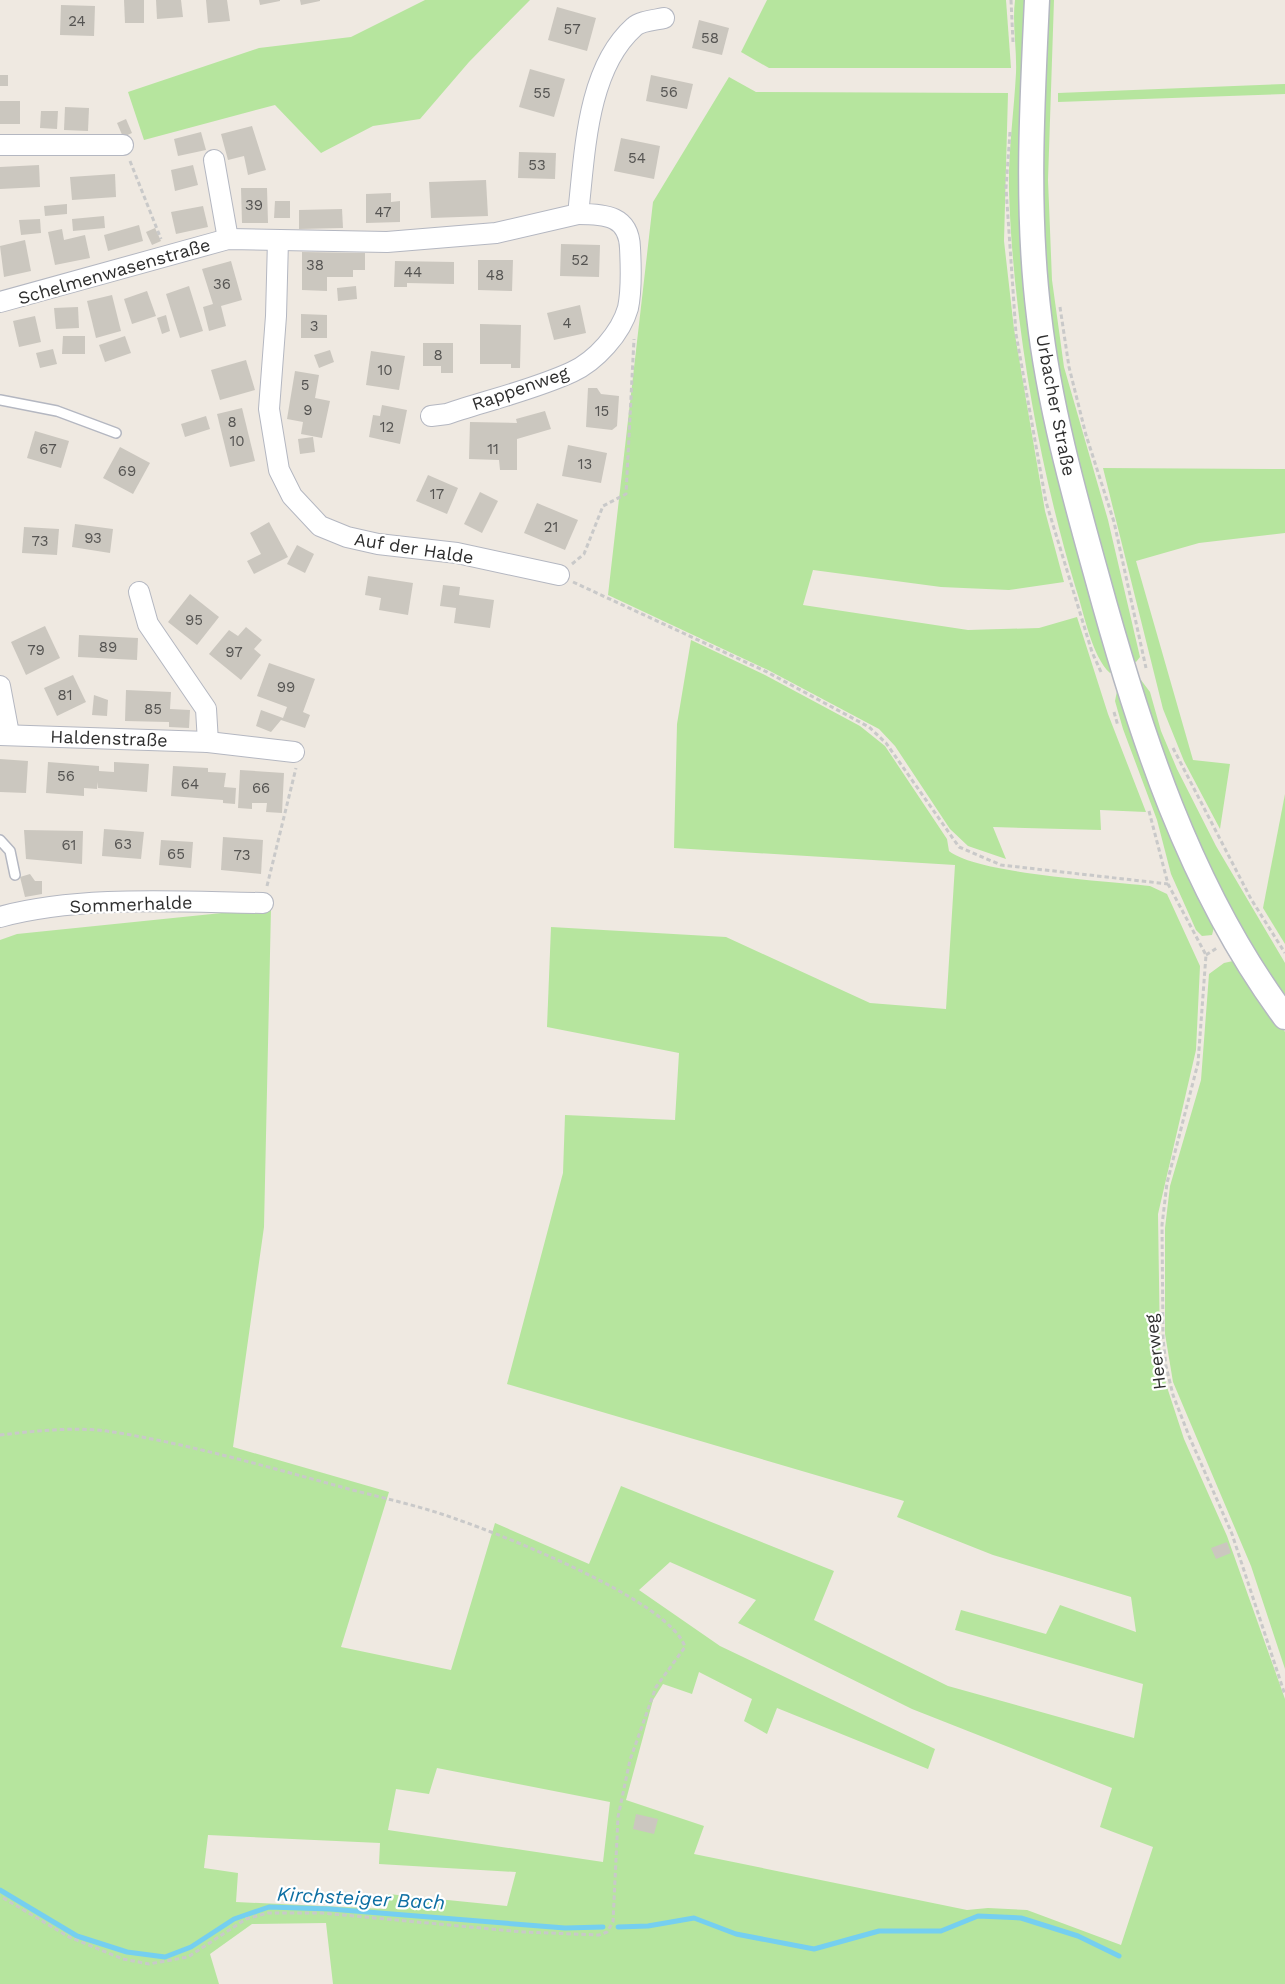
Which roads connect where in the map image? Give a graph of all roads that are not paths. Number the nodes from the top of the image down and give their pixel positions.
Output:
1 (1037, 0) edge
2 (664, 18) dead end
3 (123, 145) road end
4 (0, 146) edge
5 (214, 160) dead end
6 (578, 214) junction
7 (228, 239) junction
8 (278, 240) junction
9 (0, 302) edge
10 (0, 400) edge
11 (431, 416) dead end
12 (116, 433) dead end
13 (559, 575) road end
14 (139, 592) dead end
15 (0, 687) edge
16 (5, 734) edge
17 (208, 742) junction
18 (295, 761) road end
19 (0, 840) edge
20 (15, 875) dead end
21 (263, 903) road end
22 (0, 916) edge
23 (1285, 1017) edge

1 - 23 street, Urbacher Straße
2 - 6 street
3 - 4 street
5 - 7 street, Schelmenwasenstraße
6 - 8 street, Schelmenwasenstraße
6 - 11 street, Rappenweg
7 - 8 street, Schelmenwasenstraße
7 - 9 street, Schelmenwasenstraße
8 - 13 street, Auf der Halde
10 - 12 lane
14 - 17 street
15 - 16 street, Haldenstraße
16 - 17 street, Haldenstraße
17 - 18 street, Haldenstraße
19 - 20 lane
21 - 22 street, Sommerhalde

